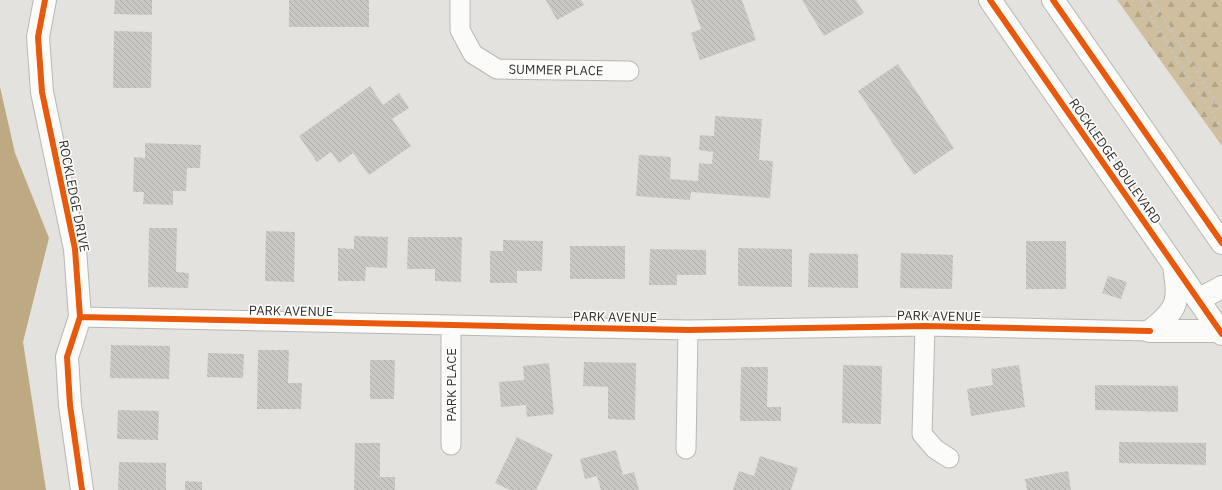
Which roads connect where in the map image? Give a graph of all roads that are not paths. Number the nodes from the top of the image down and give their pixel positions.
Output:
1 (46, 0) edge
2 (460, 0) edge
3 (990, 0) edge
4 (1053, 0) edge
5 (629, 71) dead end
6 (1222, 243) edge
7 (1174, 264) junction
8 (1222, 287) edge
9 (1198, 300) junction
10 (80, 317) junction
11 (451, 325) junction
12 (925, 326) junction
13 (688, 330) junction
14 (1150, 331) junction
15 (1221, 331) edge
16 (451, 445) dead end
17 (686, 449) dead end
18 (949, 458) dead end
19 (82, 490) edge

1 - 10 main road, ROCKLEDGE DRIVE
2 - 5 street, SUMMER PLACE
3 - 7 main road, ROCKLEDGE BOULEVARD
4 - 6 main road
7 - 9 main road, ROCKLEDGE BOULEVARD
7 - 14 main road
8 - 9 main road
9 - 15 main road, ROCKLEDGE BOULEVARD
10 - 11 street, PARK AVENUE
10 - 19 main road, ROCKLEDGE DRIVE
11 - 13 street, PARK AVENUE
11 - 16 street, PARK PLACE
12 - 13 street, PARK AVENUE
12 - 14 street, PARK AVENUE
12 - 18 street
13 - 17 street
14 - 15 main road

